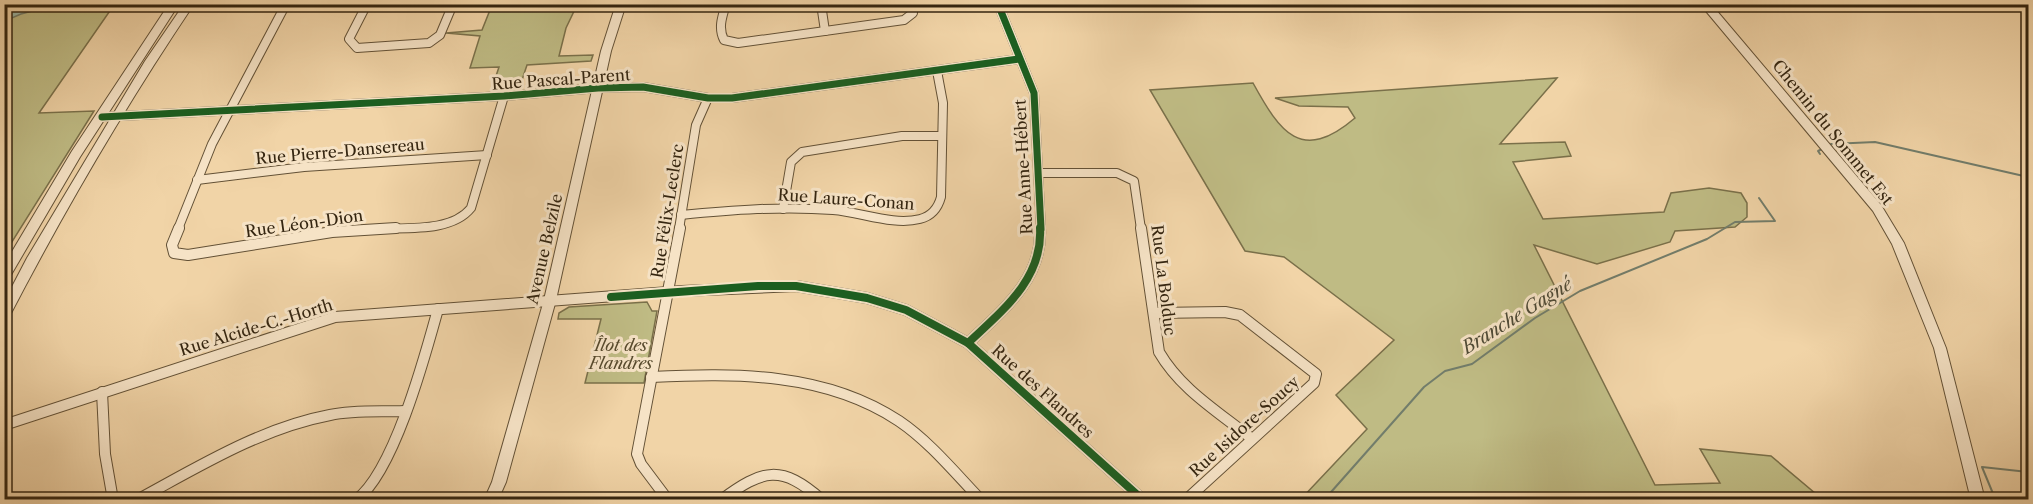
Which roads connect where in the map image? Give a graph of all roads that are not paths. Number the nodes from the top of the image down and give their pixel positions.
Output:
1 (174, 4) edge
2 (189, 4) edge
3 (286, 4) edge
4 (368, 4) edge
5 (453, 4) edge
6 (621, 4) edge
7 (726, 4) edge
8 (821, 4) edge
9 (912, 4) edge
10 (998, 4) edge
11 (1705, 4) edge
12 (825, 31) junction
13 (1019, 59) junction
14 (937, 71) junction
15 (598, 88) junction
16 (504, 96) junction
17 (708, 98) junction
18 (228, 111) junction
19 (102, 117) junction
20 (119, 117) junction
21 (942, 136) junction
22 (487, 154) junction
23 (1040, 173) junction
24 (197, 180) junction
25 (783, 208) junction
26 (681, 215) junction
27 (4, 277) edge
28 (668, 292) junction
29 (550, 300) junction
30 (438, 309) junction
31 (1155, 313) junction
32 (4, 315) edge
33 (968, 343) junction
34 (651, 377) junction
35 (102, 392) junction
36 (404, 411) junction
37 (4, 425) edge
38 (1252, 439) junction
39 (113, 500) edge
40 (137, 500) edge
41 (356, 500) edge
42 (491, 500) edge
43 (668, 500) edge
44 (721, 500) edge
45 (822, 500) edge
46 (981, 500) edge
47 (1143, 500) edge
48 (1186, 500) edge
49 (1978, 500) edge

1 - 19 street
2 - 20 street
3 - 18 street, Rue Léon-Dion
4 - 5 street
6 - 15 street, Avenue Belzile
7 - 12 street
8 - 12 street
9 - 12 street
10 - 13 street, Rue Anne-Hébert
11 - 49 street, Chemin du Sommet Est
13 - 14 street, Rue Pascal-Parent
13 - 23 street, Rue Anne-Hébert
14 - 17 street, Rue Pascal-Parent
14 - 21 street, Rue Laure-Conan
15 - 16 street, Rue Pascal-Parent
15 - 17 street, Rue Pascal-Parent
15 - 29 street, Avenue Belzile
16 - 18 street, Rue Pascal-Parent
16 - 22 street, Rue Léon-Dion
17 - 26 street, Rue Félix-Leclerc
18 - 20 street, Rue Pascal-Parent
18 - 24 street, Rue Léon-Dion
19 - 20 street, Rue Pascal-Parent
19 - 27 street
20 - 32 street
21 - 25 street
21 - 25 street, Rue Laure-Conan
22 - 24 street, Rue Pierre-Dansereau
22 - 24 street, Rue Léon-Dion
23 - 31 street, Rue La Bolduc
23 - 33 street, Rue Anne-Hébert
25 - 26 street, Rue Laure-Conan
26 - 28 street, Rue Félix-Leclerc
28 - 29 street, Rue Alcide-C.-Horth
28 - 33 street, Rue des Flandres
28 - 34 street, Rue Félix-Leclerc
29 - 30 street, Rue Alcide-C.-Horth
29 - 42 street, Avenue Belzile
30 - 35 street, Rue Alcide-C.-Horth
30 - 36 street
31 - 38 street, Rue La Bolduc
31 - 38 street, Rue Isidore-Soucy
33 - 47 street, Rue des Flandres
34 - 43 street, Rue Félix-Leclerc
34 - 46 street
35 - 37 street, Rue Alcide-C.-Horth
35 - 39 street
36 - 40 street
36 - 41 street
38 - 48 street, Rue Isidore-Soucy
44 - 45 street

